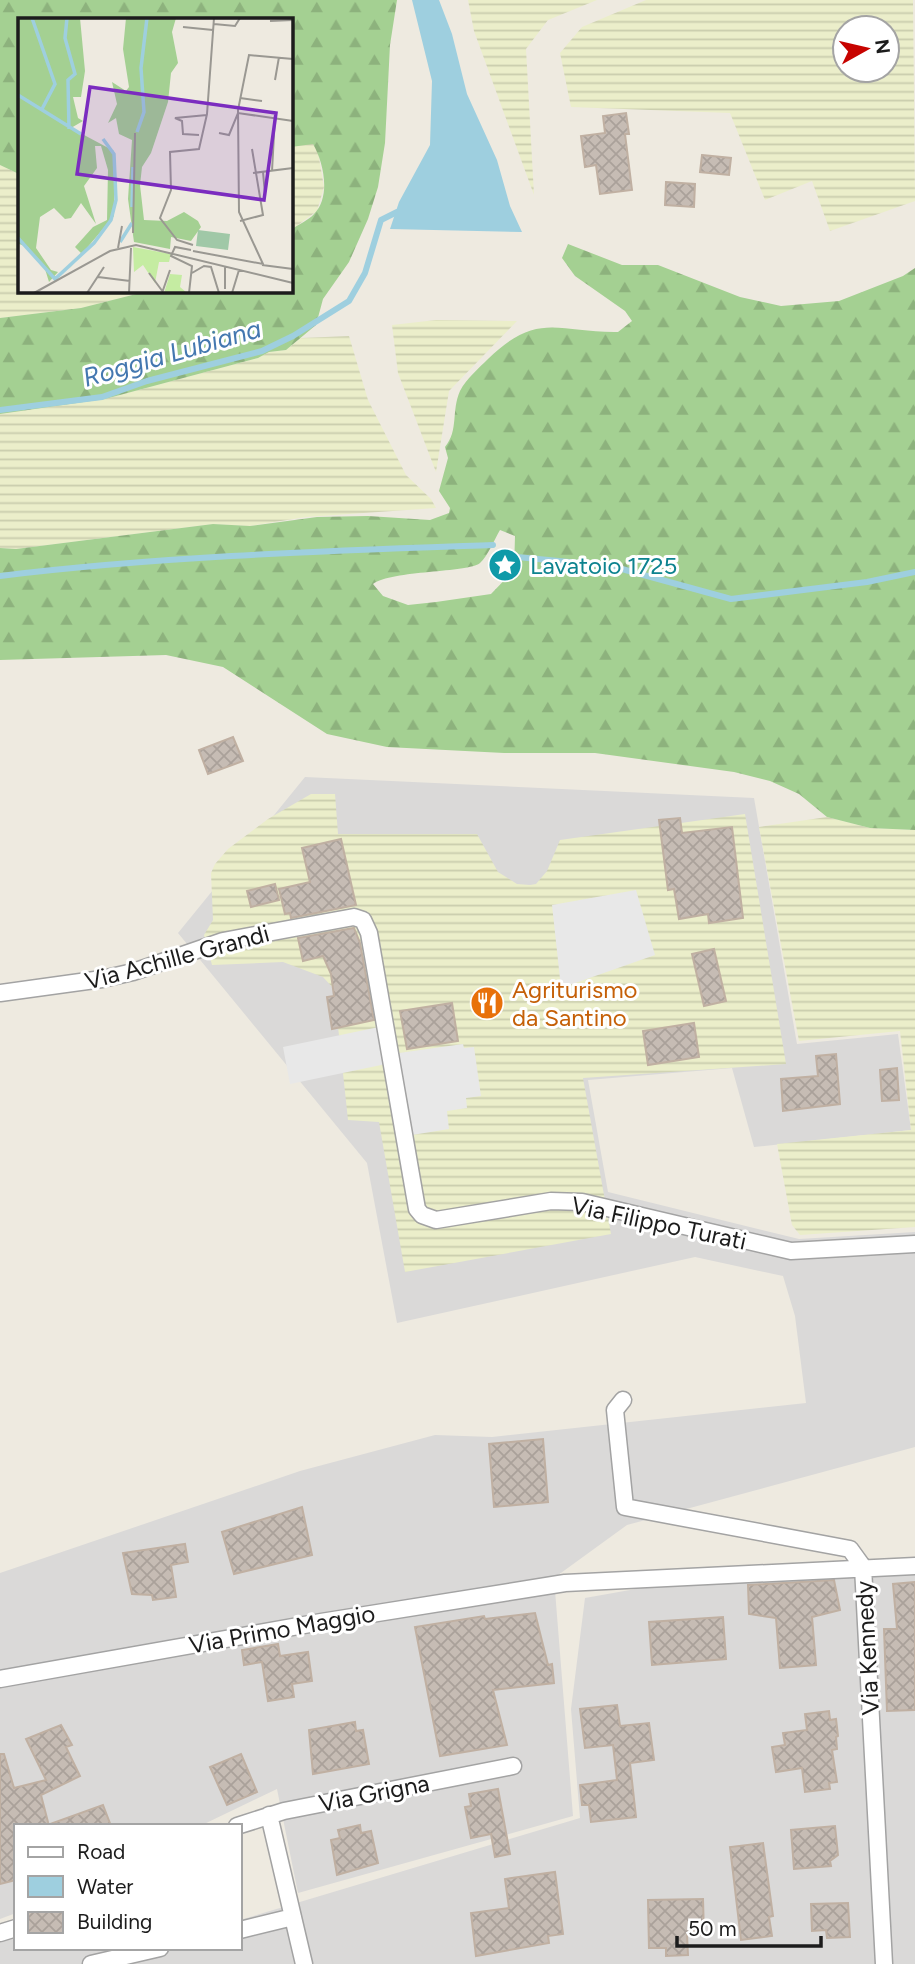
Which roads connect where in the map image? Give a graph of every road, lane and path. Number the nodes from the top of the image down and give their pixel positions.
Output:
1 (354, 917) joint
2 (0, 993) edge
3 (915, 1244) edge
4 (623, 1400) dead end
5 (915, 1566) edge
6 (863, 1567) junction
7 (0, 1679) edge
8 (513, 1766) dead end
9 (268, 1815) junction
10 (242, 1824) edge
11 (293, 1917) junction
12 (242, 1930) edge
13 (152, 1950) edge
14 (880, 1963) edge
15 (92, 1964) edge
16 (304, 1964) edge

1 - 2 street, Via Achille Grandi
1 - 3 street, Via Filippo Turati
4 - 6 street, Via Kennedy
5 - 6 street, Via Primo Maggio
6 - 7 street, Via Primo Maggio
6 - 14 street, Via Kennedy
8 - 9 street, Via Grigna
9 - 10 street, Via Grigna
9 - 11 street
11 - 12 street
11 - 16 street
13 - 15 street

